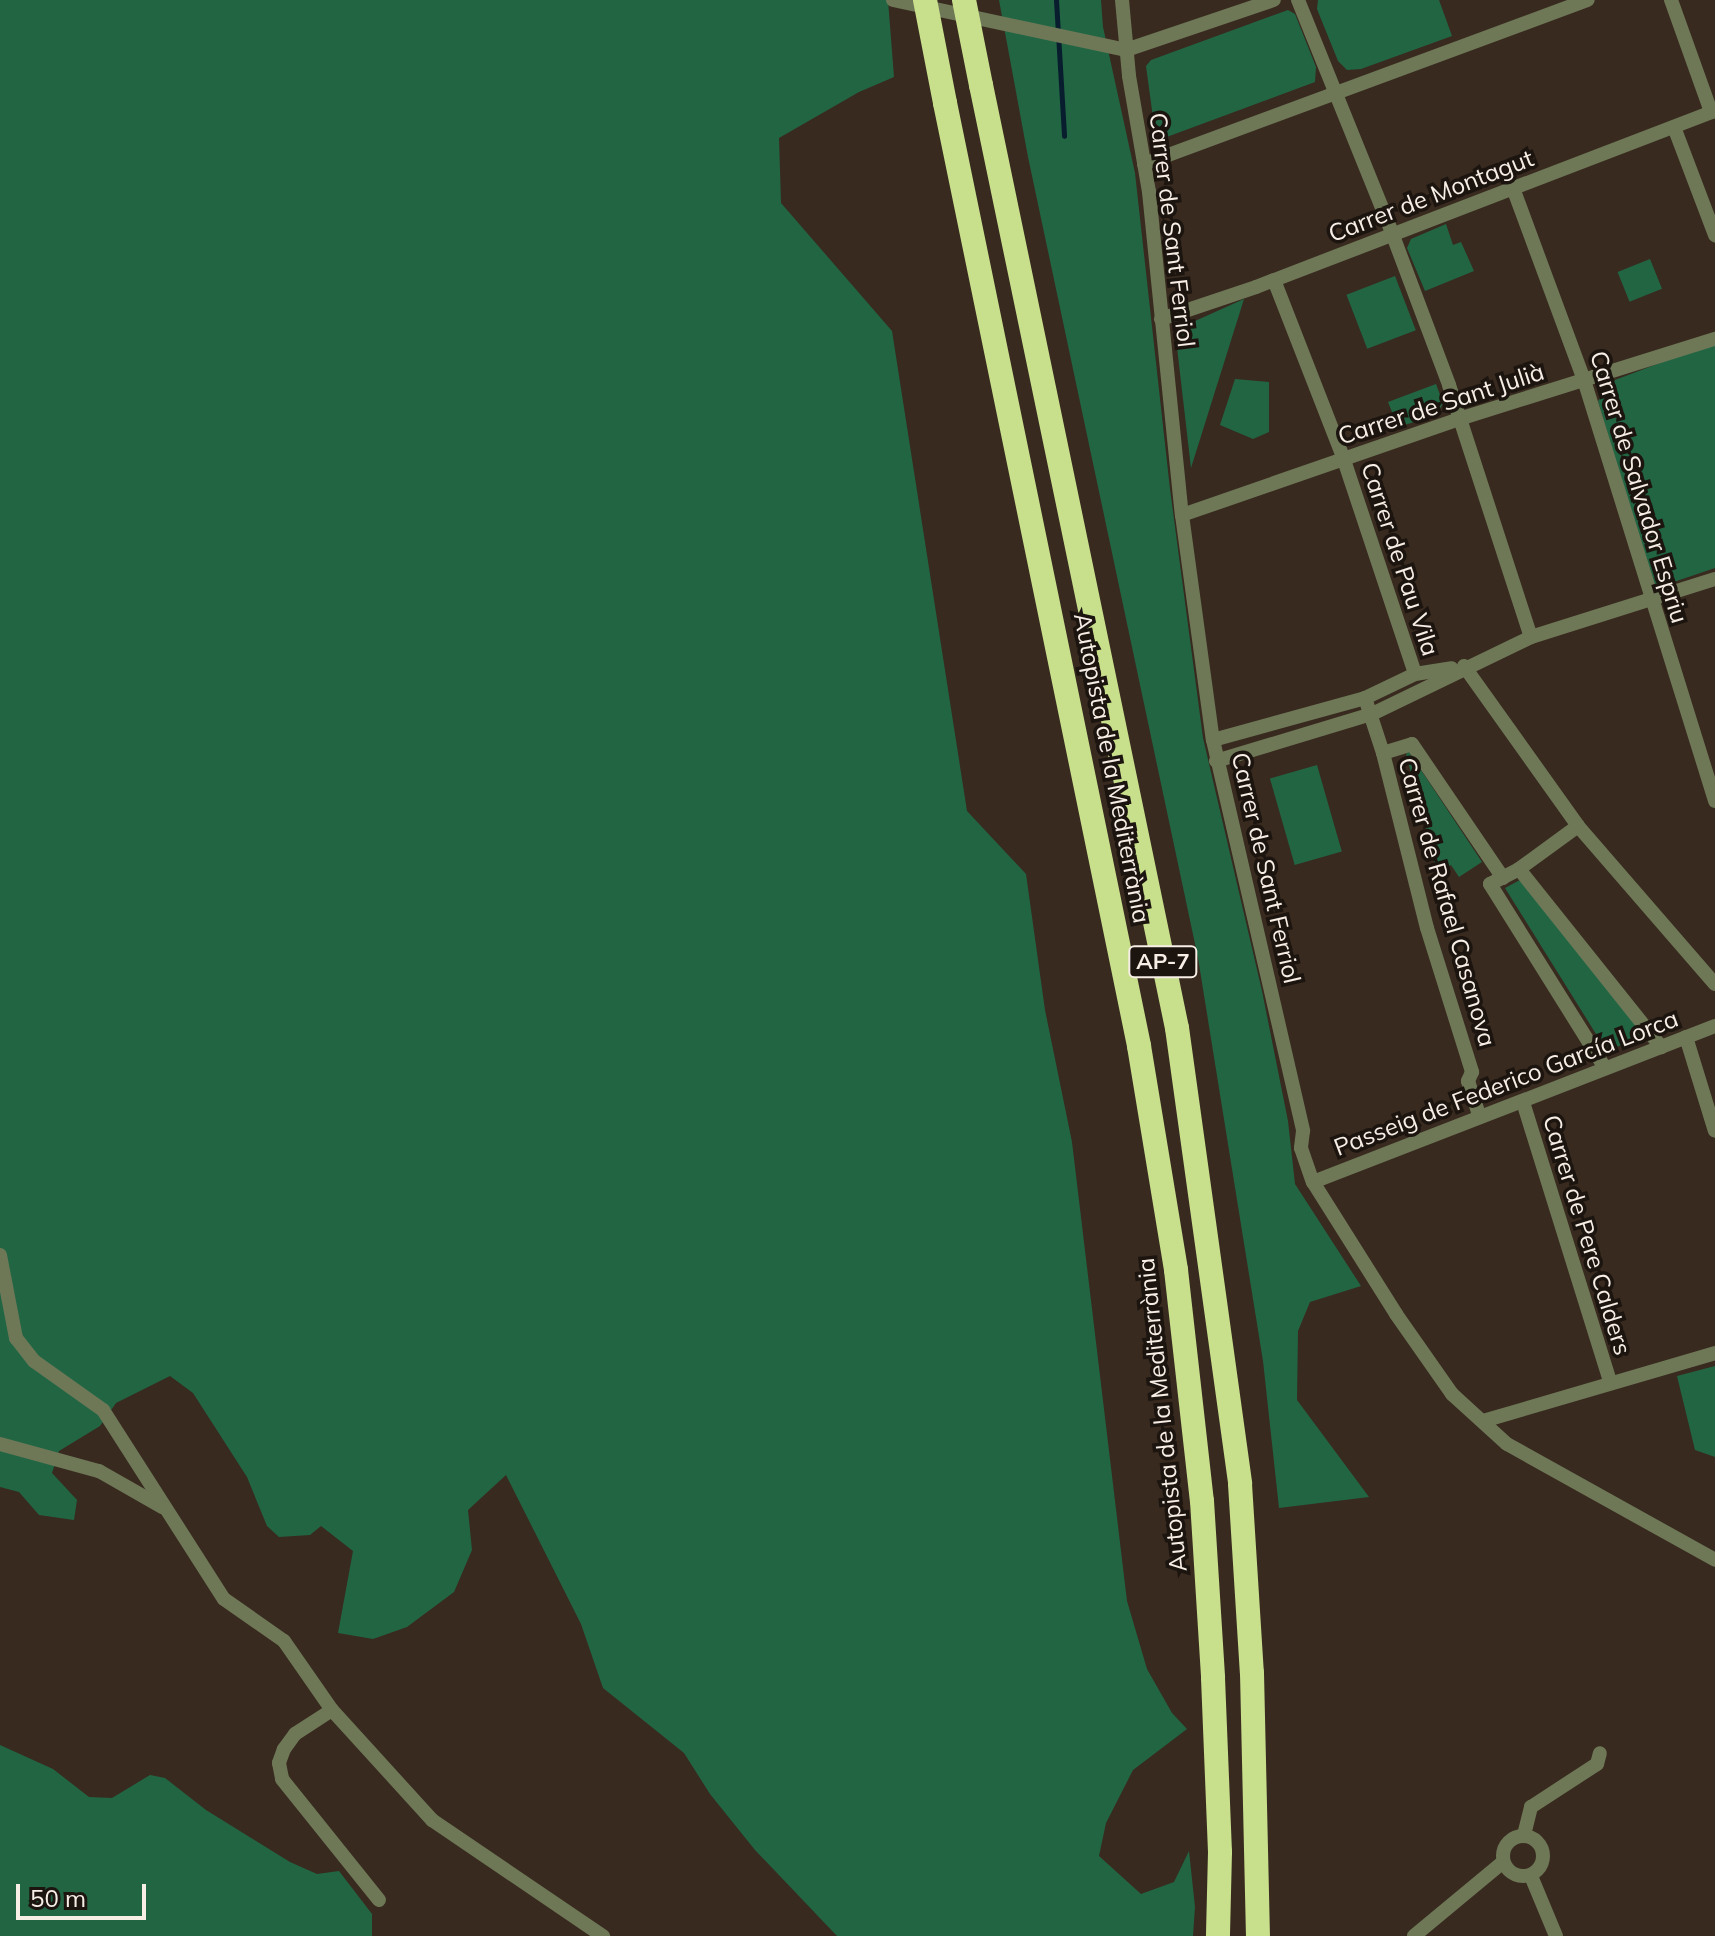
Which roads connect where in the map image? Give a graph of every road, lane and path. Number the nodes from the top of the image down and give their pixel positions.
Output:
1 (893, 0) edge
2 (925, 0) edge
3 (964, 0) edge
4 (1122, 0) edge
5 (1274, 0) edge
6 (1298, 0) edge
7 (1588, 0) edge
8 (1671, 0) edge
9 (1126, 50) junction
10 (1334, 93) junction
11 (1713, 111) edge
12 (1674, 127) junction
13 (1144, 164) junction
14 (1513, 188) junction
15 (1392, 233) junction
16 (1715, 235) edge
17 (1274, 280) junction
18 (1161, 319) junction
19 (1715, 339) edge
20 (1584, 380) junction
21 (1459, 419) junction
22 (1344, 460) junction
23 (1182, 515) junction
24 (1715, 579) edge
25 (1651, 602) junction
26 (1531, 637) junction
27 (1464, 666) junction
28 (1415, 674) junction
29 (1365, 698) junction
30 (1372, 714) junction
31 (1213, 740) junction
32 (1383, 753) junction
33 (1216, 761) junction
34 (1715, 801) edge
35 (1578, 826) junction
36 (1519, 869) junction
37 (1503, 878) junction
38 (1715, 984) edge
39 (1715, 1026) edge
40 (1686, 1037) junction
41 (1661, 1047) junction
42 (1605, 1068) junction
43 (1523, 1102) junction
44 (1480, 1117) junction
45 (1715, 1131) edge
46 (1313, 1182) junction
47 (0, 1255) edge
48 (1715, 1353) edge
49 (1610, 1382) junction
50 (1483, 1421) junction
51 (0, 1444) edge
52 (166, 1509) junction
53 (1715, 1560) edge
54 (332, 1710) junction
55 (1600, 1753) dead end
56 (1524, 1835) junction
57 (1503, 1862) junction
58 (1531, 1876) junction
59 (379, 1900) dead end
60 (603, 1936) edge
61 (1218, 1936) edge
62 (1258, 1936) edge
63 (1414, 1936) edge
64 (1556, 1936) edge

1 - 9 street
2 - 61 highway, Autopista de la Mediterrània / AP-7, bridge
3 - 62 highway, Autopista de la Mediterrània / AP-7, bridge
4 - 9 street, Carrer de Sant Ferriol
5 - 9 street
6 - 10 street
7 - 10 street
8 - 11 street
9 - 13 street, Carrer de Sant Ferriol
10 - 13 street
10 - 15 street
11 - 12 street, Carrer de Montagut
12 - 14 street, Carrer de Montagut
12 - 16 street
13 - 18 street, Carrer de Sant Ferriol
14 - 15 street, Carrer de Montagut
14 - 20 street, Carrer de Salvador Espriu
15 - 17 street, Carrer de Montagut
15 - 21 street
17 - 18 street, Carrer de Montagut
17 - 22 street, Carrer de Pau Vila
18 - 23 street, Carrer de Sant Ferriol
19 - 20 street, Carrer de Sant Julià
20 - 21 street, Carrer de Sant Julià
20 - 25 street, Carrer de Salvador Espriu
21 - 22 street, Carrer de Sant Julià
21 - 26 street
22 - 23 street, Carrer de Sant Julià
22 - 28 street, Carrer de Pau Vila
23 - 31 street, Carrer de Sant Ferriol
24 - 25 street
25 - 26 street
25 - 34 street, Carrer de Salvador Espriu
26 - 27 street
27 - 28 street
27 - 30 street
27 - 35 street
28 - 29 street
29 - 30 street, Carrer de Rafael Casanova
29 - 31 street
30 - 32 street, Carrer de Rafael Casanova
30 - 33 street
31 - 33 street, Carrer de Sant Ferriol
32 - 37 street
32 - 44 street, Carrer de Rafael Casanova
33 - 46 street, Carrer de Sant Ferriol
35 - 36 street
35 - 38 street
36 - 37 street
36 - 41 street
37 - 42 street
39 - 40 street, Passeig de Federico García Lorca
40 - 41 street, Passeig de Federico García Lorca
40 - 45 street
41 - 42 street, Passeig de Federico García Lorca
42 - 43 street, Passeig de Federico García Lorca
43 - 44 street, Passeig de Federico García Lorca
43 - 49 street, Carrer de Pere Calders
44 - 46 street, Passeig de Federico García Lorca
46 - 50 street, Carrer de Sant Ferriol
47 - 52 street
48 - 49 street
49 - 50 street
50 - 53 street, Carrer de Sant Ferriol
51 - 52 street
52 - 54 street
54 - 59 street
54 - 60 street
55 - 56 street
56 - 57 street
56 - 58 street
57 - 58 street
57 - 63 street
58 - 64 street

